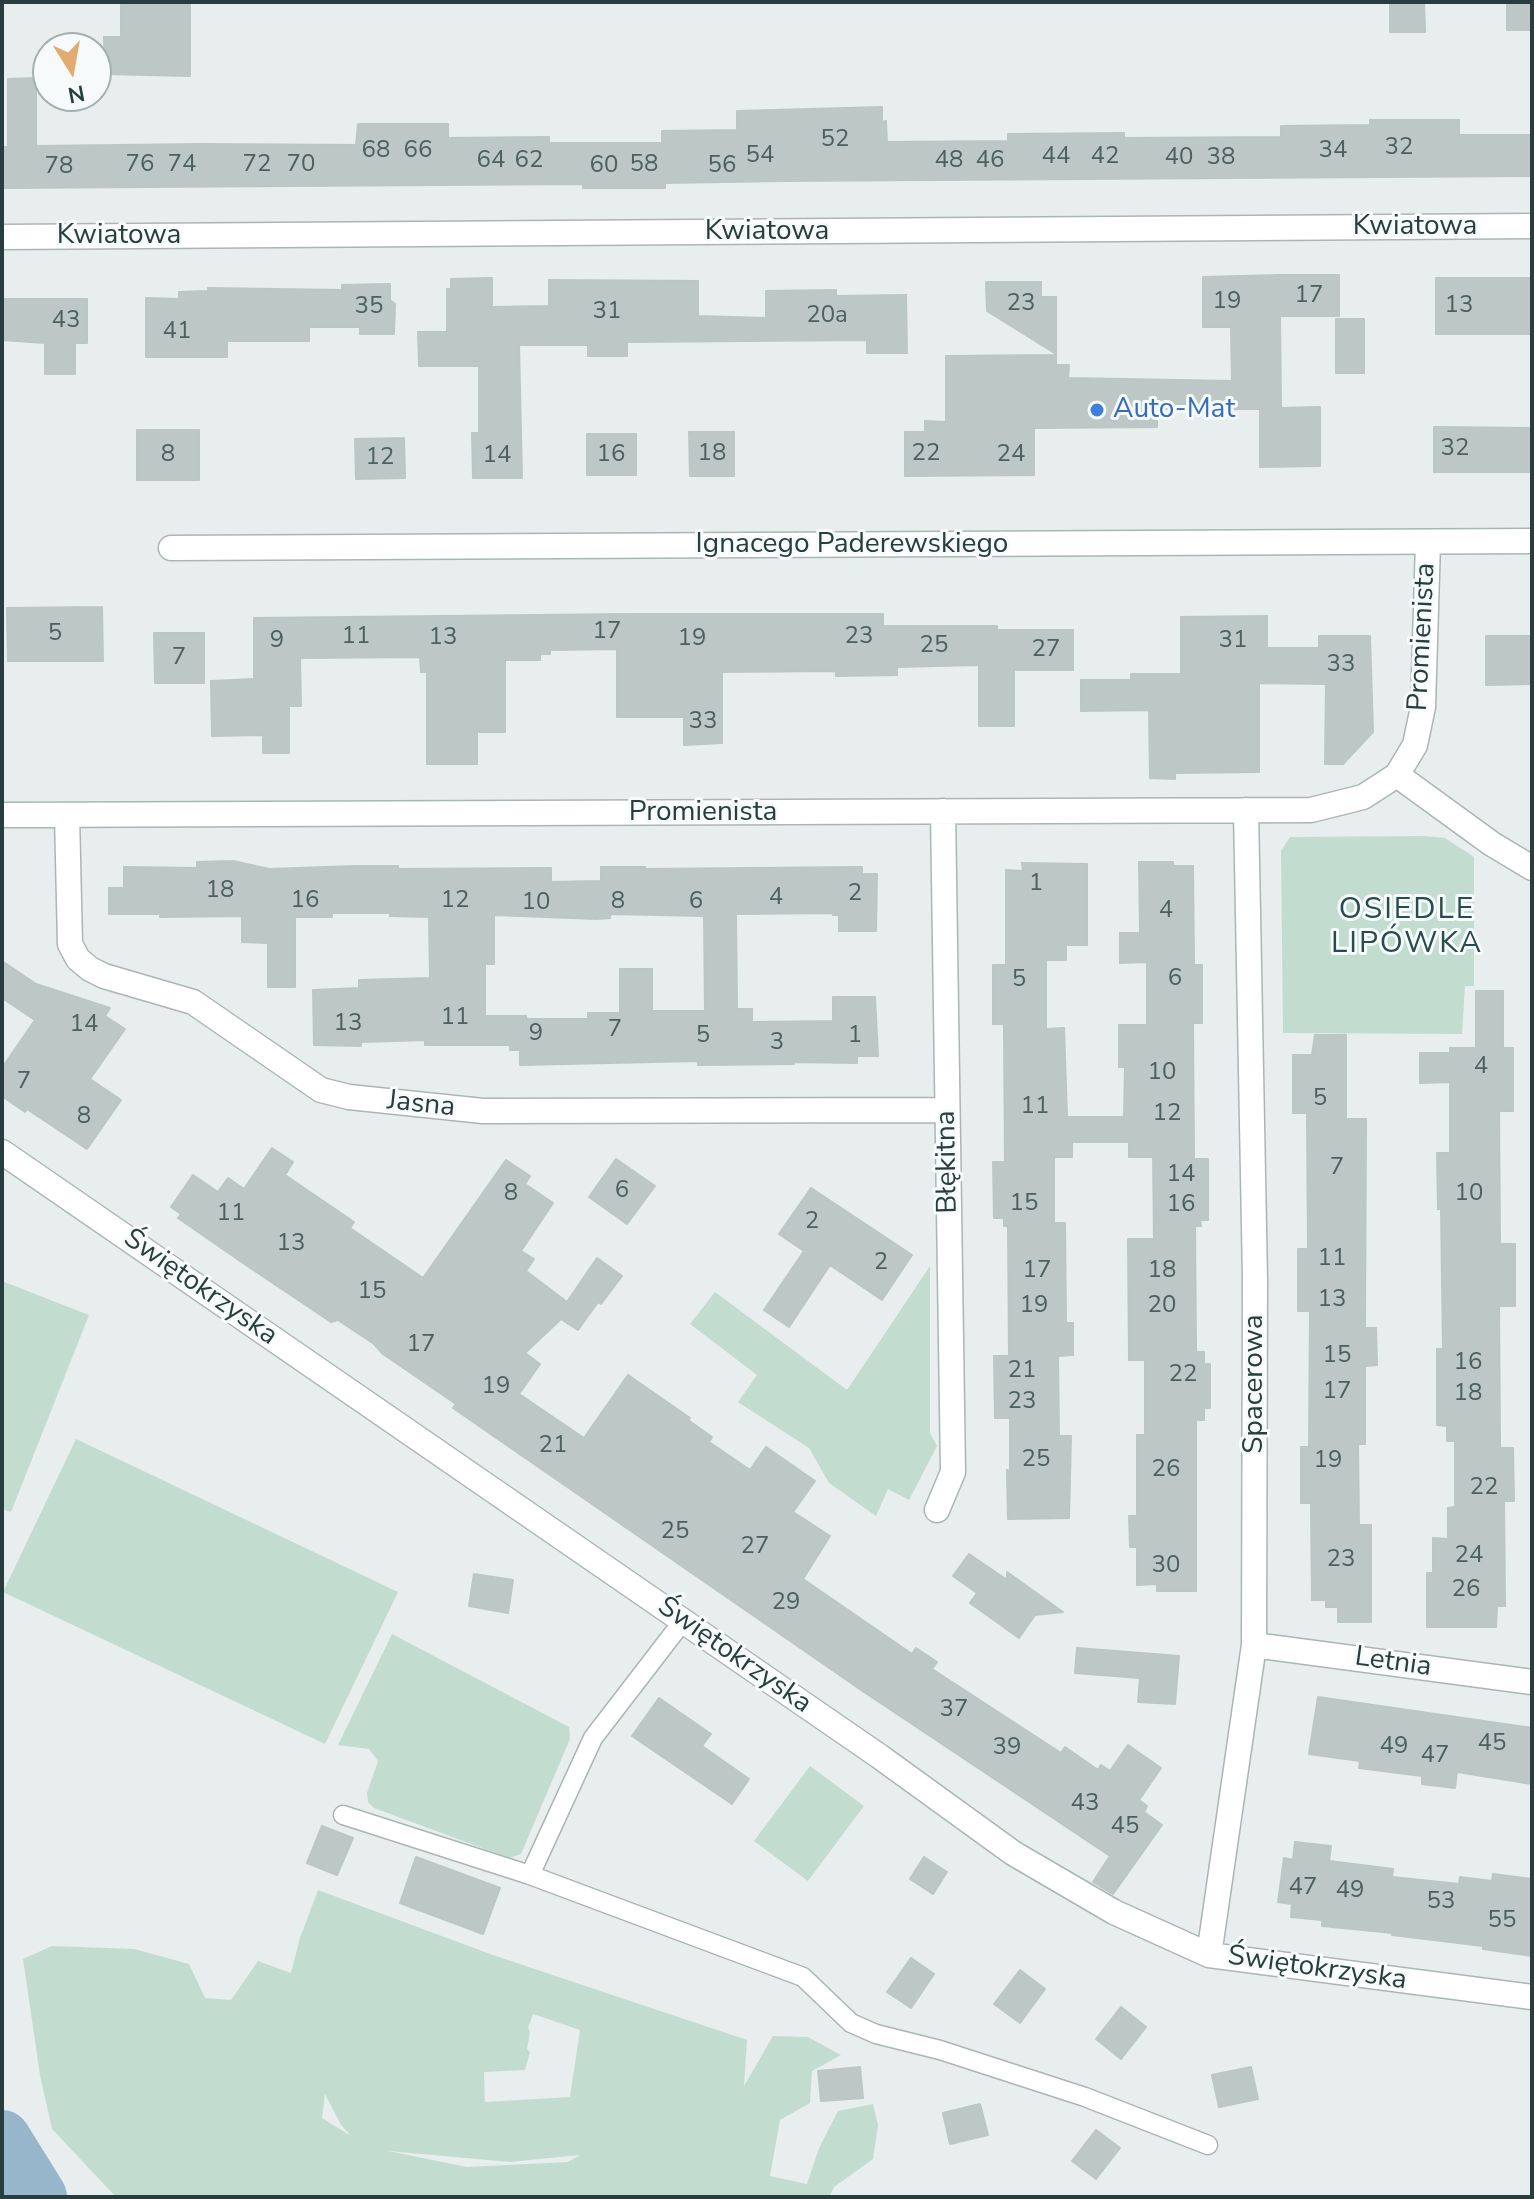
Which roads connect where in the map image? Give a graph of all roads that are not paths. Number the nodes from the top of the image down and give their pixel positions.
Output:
1 (1532, 226) edge
2 (2, 237) edge
3 (1532, 541) edge
4 (1428, 542) junction
5 (171, 548) dead end
6 (1397, 775) junction
7 (1246, 810) junction
8 (943, 811) junction
9 (2, 815) edge
10 (67, 815) junction
11 (1532, 868) edge
12 (947, 1110) junction
13 (2, 1152) edge
14 (937, 1510) dead end
15 (683, 1621) junction
16 (1254, 1645) junction
17 (1532, 1682) edge
18 (343, 1815) dead end
19 (530, 1875) junction
20 (1209, 1955) junction
21 (1532, 1997) edge
22 (1208, 2145) dead end

1 - 2 street, Kwiatowa
3 - 4 street, Ignacego Paderewskiego
4 - 5 street, Ignacego Paderewskiego
4 - 6 street, Promienista
6 - 7 street, Promienista
6 - 11 street
7 - 8 street, Promienista
7 - 16 street, Spacerowa
8 - 10 street, Promienista
8 - 12 street, Błękitna
9 - 10 street, Promienista
10 - 12 street, Jasna
12 - 14 street, Błękitna
13 - 15 street, Świętokrzyska
15 - 19 lane
15 - 20 street, Świętokrzyska
16 - 17 street, Letnia
16 - 20 street, Spacerowa
18 - 19 lane
19 - 22 lane
20 - 21 street, Świętokrzyska

